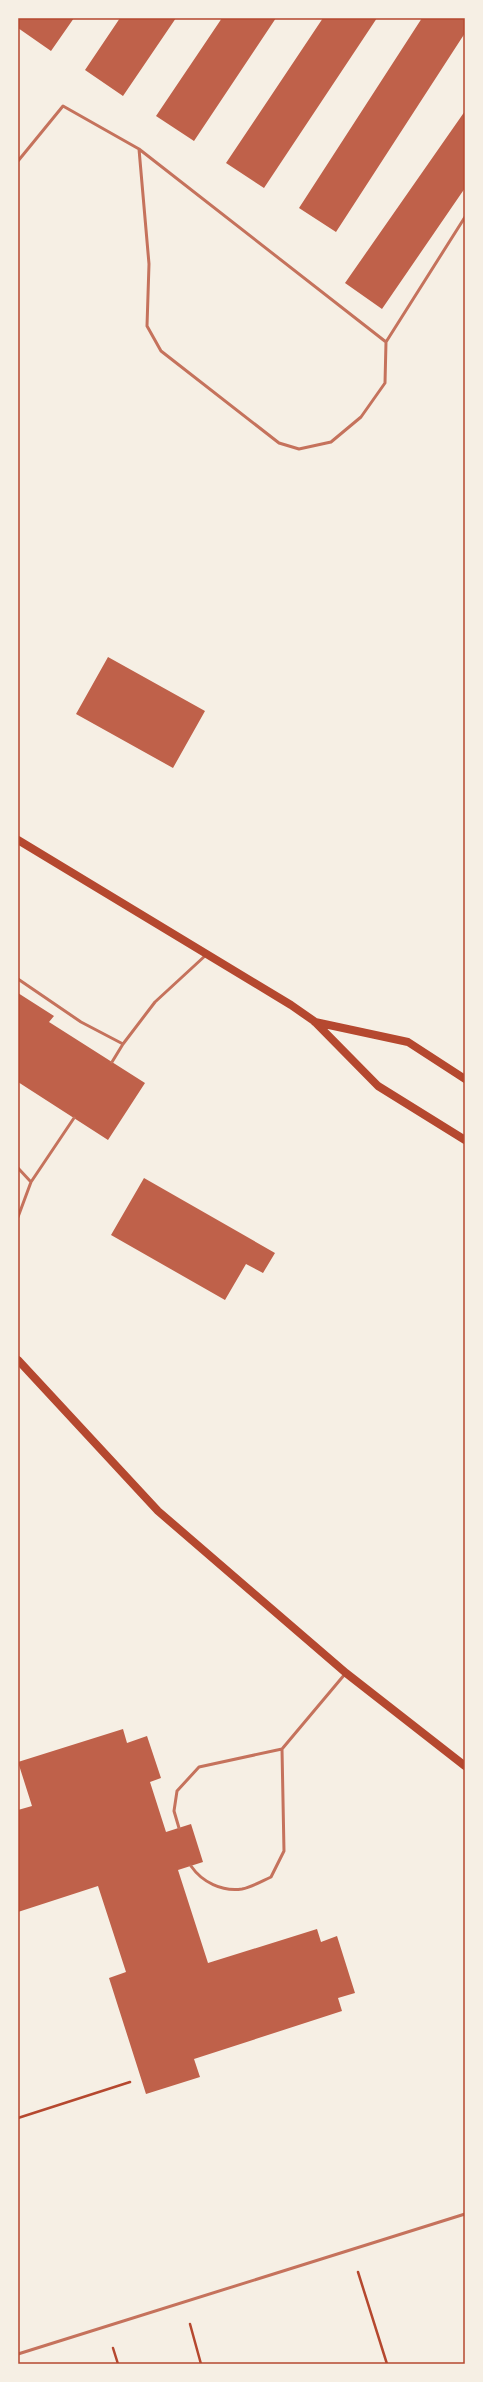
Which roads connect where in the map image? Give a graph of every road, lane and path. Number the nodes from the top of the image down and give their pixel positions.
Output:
1 (139, 149) junction
2 (18, 161) edge
3 (465, 218) edge
4 (386, 342) junction
5 (18, 840) edge
6 (207, 954) junction
7 (18, 979) edge
8 (314, 1022) junction
9 (123, 1044) junction
10 (112, 1062) dead end
11 (465, 1078) edge
12 (74, 1118) dead end
13 (465, 1140) edge
14 (18, 1168) edge
15 (31, 1182) junction
16 (18, 1217) edge
17 (18, 1360) edge
18 (346, 1673) junction
19 (282, 1749) junction
20 (465, 1766) edge
21 (179, 1828) dead end
22 (191, 1866) dead end
23 (130, 2082) dead end
24 (18, 2118) edge
25 (465, 2214) edge
26 (351, 2250) junction
27 (184, 2303) junction
28 (18, 2354) edge
29 (201, 2364) edge
30 (387, 2364) edge

1 - 2 lane
1 - 4 lane
1 - 4 lane
3 - 4 lane
5 - 6 main road
6 - 8 main road
6 - 9 lane
7 - 9 lane
8 - 11 main road
8 - 13 main road
9 - 10 lane
12 - 15 lane
14 - 15 lane
15 - 16 lane
17 - 18 main road
18 - 19 lane
18 - 20 main road
19 - 21 lane
19 - 22 lane
23 - 24 path
25 - 26 lane
26 - 27 lane
26 - 30 path
27 - 28 lane
27 - 29 path

